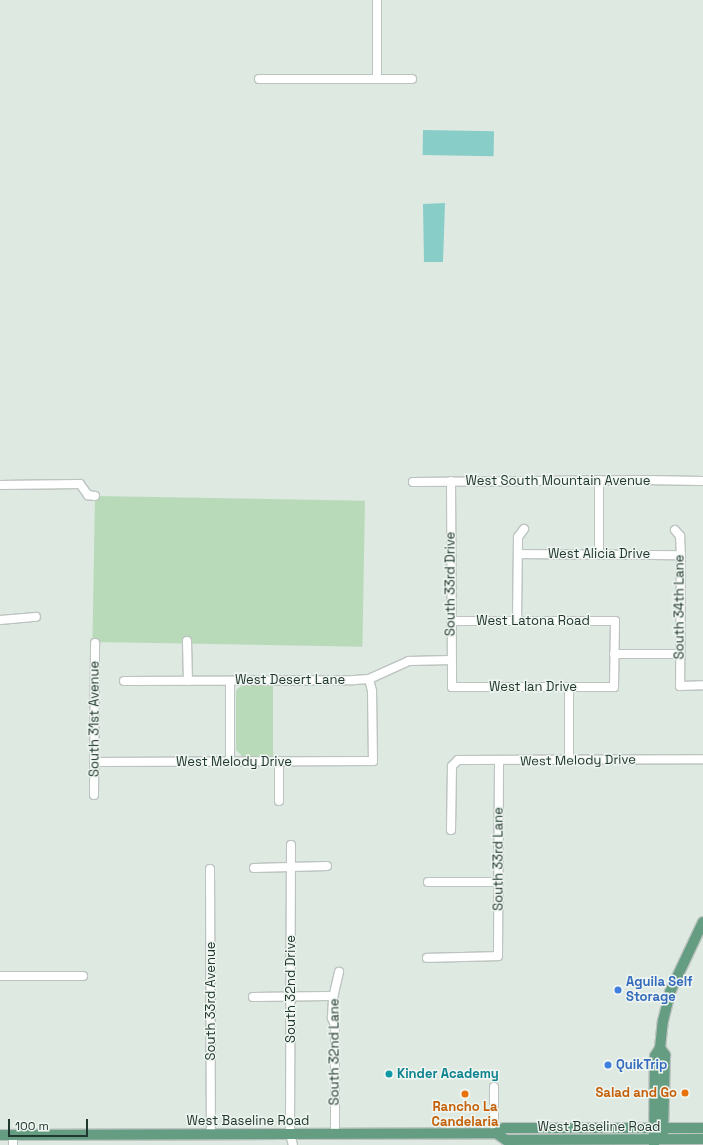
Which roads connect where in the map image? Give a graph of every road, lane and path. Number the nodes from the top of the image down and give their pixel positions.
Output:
1 (377, 0) edge
2 (259, 79) dead end
3 (377, 79) junction
4 (412, 79) dead end
5 (599, 480) junction
6 (451, 481) junction
7 (703, 481) edge
8 (413, 482) dead end
9 (0, 485) edge
10 (95, 496) dead end
11 (524, 529) dead end
12 (675, 530) dead end
13 (518, 554) junction
14 (599, 554) junction
15 (681, 555) junction
16 (36, 617) dead end
17 (0, 620) edge
18 (451, 621) junction
19 (517, 621) junction
20 (188, 641) dead end
21 (95, 643) dead end
22 (614, 654) junction
23 (680, 654) junction
24 (451, 660) junction
25 (369, 679) junction
26 (124, 681) dead end
27 (188, 681) junction
28 (230, 681) junction
29 (703, 685) edge
30 (452, 687) joint
31 (569, 687) junction
32 (569, 760) junction
33 (703, 760) edge
34 (279, 761) junction
35 (499, 761) junction
36 (94, 762) junction
37 (230, 762) junction
38 (94, 795) dead end
39 (279, 801) dead end
40 (450, 830) dead end
41 (291, 845) dead end
42 (327, 866) dead end
43 (291, 867) junction
44 (254, 868) dead end
45 (210, 869) dead end
46 (428, 882) dead end
47 (499, 882) junction
48 (703, 922) edge
49 (427, 958) dead end
50 (339, 972) dead end
51 (0, 976) edge
52 (83, 976) dead end
53 (291, 996) junction
54 (329, 996) dead end
55 (253, 997) dead end
56 (494, 1087) dead end
57 (659, 1127) junction
58 (581, 1128) junction
59 (703, 1128) edge
60 (335, 1133) junction
61 (496, 1133) junction
62 (211, 1134) junction
63 (290, 1134) junction
64 (0, 1135) edge
65 (13, 1140) edge
66 (526, 1140) junction
67 (703, 1140) edge
68 (659, 1143) edge
69 (286, 1145) edge
70 (292, 1145) edge

1 - 3 street
2 - 3 street
3 - 4 street
5 - 6 street, West South Mountain Avenue
5 - 7 street, West South Mountain Avenue
5 - 14 street
6 - 8 street, West South Mountain Avenue
6 - 18 street, South 33rd Drive
9 - 10 street
11 - 13 street
12 - 15 street, South 34th Lane
13 - 14 street, West Alicia Drive
13 - 19 street
14 - 15 street, West Alicia Drive
15 - 23 street, South 34th Lane
16 - 17 street
18 - 19 street, West Latona Road
18 - 24 street, South 33rd Drive
19 - 22 street, West Latona Road
20 - 27 street
21 - 36 street, South 31st Avenue
22 - 23 street
22 - 31 street, West Ian Drive
23 - 29 street, South 34th Lane
24 - 25 street, West Desert Lane
24 - 30 street, South 33rd Drive
25 - 28 street, West Desert Lane
25 - 34 street, West Melody Drive
26 - 27 street, West Desert Lane
27 - 28 street, West Desert Lane
28 - 37 street
30 - 31 street, West Ian Drive
31 - 32 street
32 - 33 street, West Melody Drive
32 - 35 street, West Melody Drive
34 - 37 street, West Melody Drive
34 - 39 street
35 - 40 street, West Melody Drive
35 - 47 street, South 33rd Lane
36 - 37 street, West Melody Drive
36 - 38 street, South 31st Avenue
41 - 43 street, South 32nd Drive
42 - 43 street
43 - 44 street
43 - 53 street, South 32nd Drive
45 - 62 street, South 33rd Avenue
46 - 47 street
47 - 49 street, South 33rd Lane
48 - 57 main road
50 - 60 street, South 32nd Lane
51 - 52 street
53 - 54 street
53 - 55 street
53 - 63 street, South 32nd Drive
56 - 61 street
57 - 58 main road, West Baseline Road
57 - 59 main road, West Baseline Road
57 - 68 main road
58 - 61 main road, West Baseline Road
58 - 66 main road
60 - 61 main road, West Baseline Road
60 - 63 main road, West Baseline Road
61 - 66 main road, West Baseline Road
62 - 63 main road, West Baseline Road
62 - 65 main road, West Baseline Road
63 - 69 street
63 - 70 street
64 - 65 main road, West Baseline Road
66 - 68 main road, West Baseline Road
67 - 68 main road, West Baseline Road

